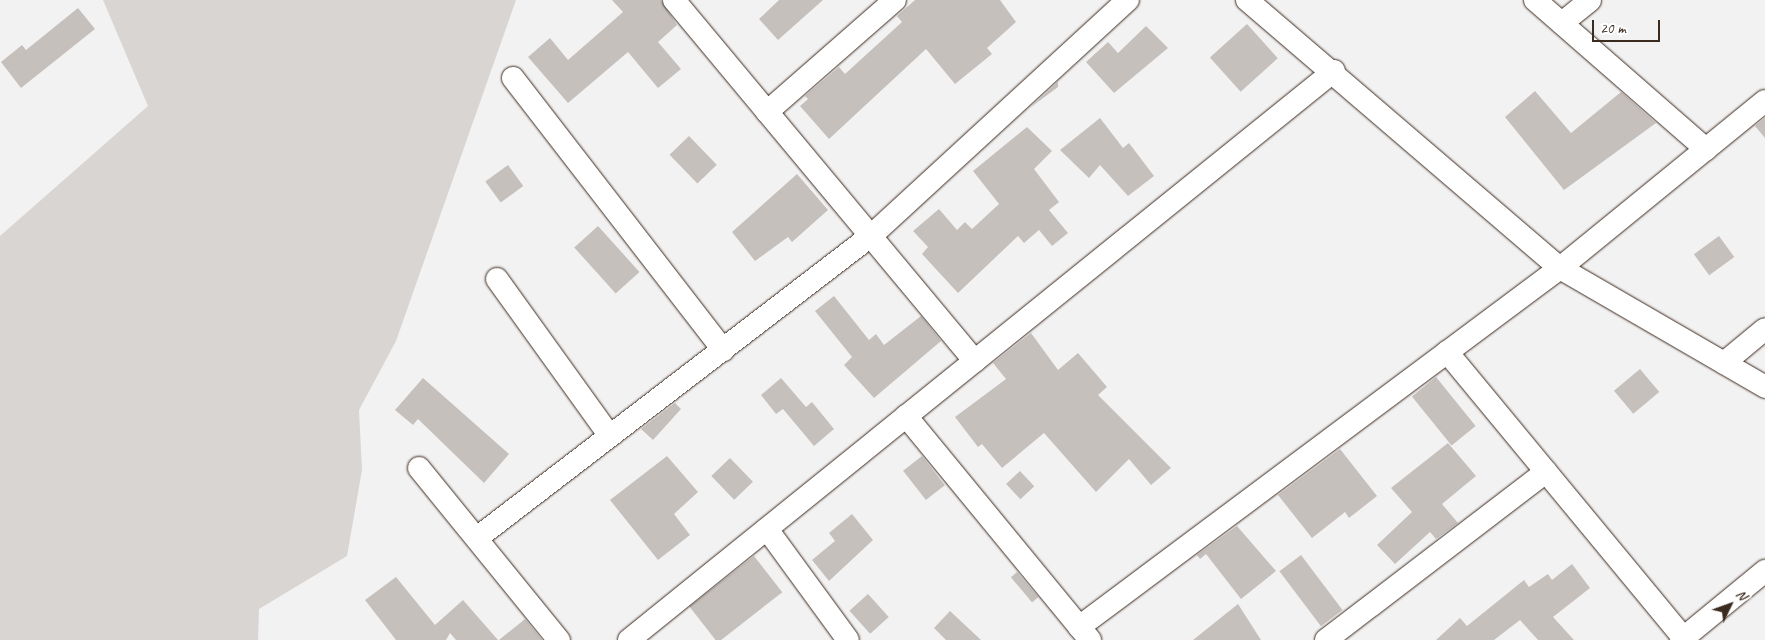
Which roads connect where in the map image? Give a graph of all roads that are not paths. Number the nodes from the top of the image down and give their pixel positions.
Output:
1 (674, 0) edge
2 (895, 0) edge
3 (1128, 0) edge
4 (1247, 0) edge
5 (1535, 0) edge
6 (1590, 0) edge
7 (1562, 24) junction
8 (1334, 71) junction
9 (513, 78) dead end
10 (1765, 101) edge
11 (767, 112) junction
12 (1706, 150) junction
13 (871, 236) junction
14 (1560, 268) junction
15 (497, 279) dead end
16 (1765, 330) edge
17 (723, 350) junction
18 (1448, 352) junction
19 (975, 361) junction
20 (1724, 363) junction
21 (1765, 387) edge
22 (906, 416) junction
23 (610, 436) junction
24 (419, 468) dead end
25 (1546, 472) junction
26 (767, 529) junction
27 (477, 538) junction
28 (1765, 571) edge
29 (1084, 633) edge
30 (1683, 639) edge
31 (560, 640) edge
32 (630, 640) edge
33 (848, 640) edge
34 (1326, 640) edge

1 - 11 street
2 - 11 street
3 - 13 street
4 - 8 street
5 - 7 street
6 - 7 street
7 - 12 street
8 - 14 street
8 - 19 street
9 - 17 street
10 - 12 street
11 - 13 street
12 - 14 street
13 - 17 street
13 - 19 street
14 - 18 street
14 - 20 street
15 - 23 street
16 - 20 street
17 - 23 street
18 - 25 street
18 - 29 street
19 - 22 street
20 - 21 street
22 - 26 street
22 - 29 street
23 - 27 street
24 - 27 street
25 - 30 street
25 - 34 street
26 - 32 street
26 - 33 street
27 - 31 street
28 - 30 street

